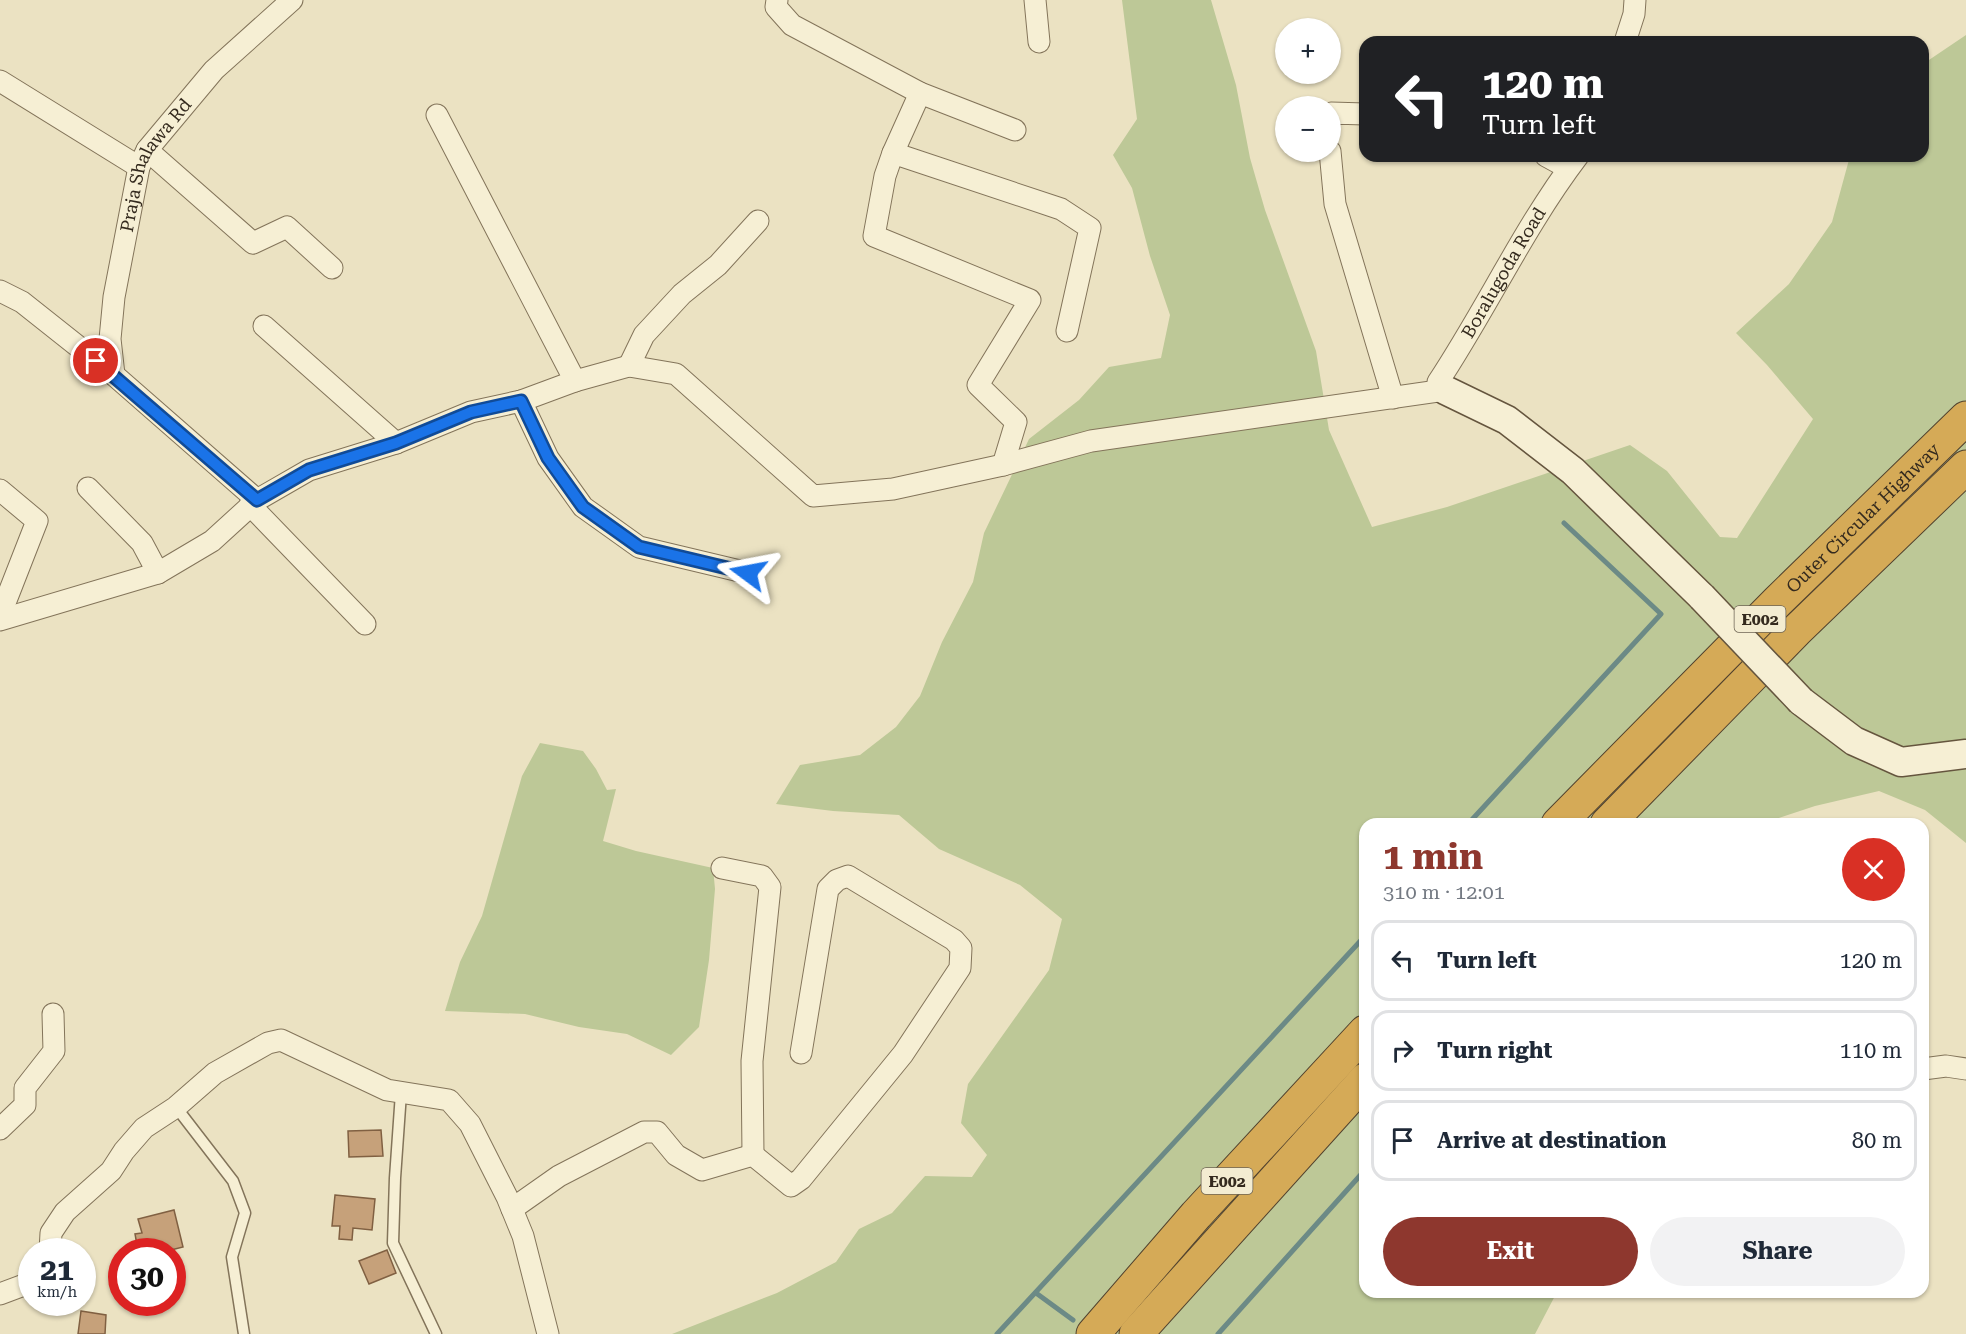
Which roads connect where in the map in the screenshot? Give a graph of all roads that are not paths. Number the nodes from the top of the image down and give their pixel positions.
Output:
1 (292, 0) edge
2 (777, 0) edge
3 (1035, 0) edge
4 (1635, 0) edge
5 (1627, 36) edge
6 (1039, 42) dead end
7 (0, 81) edge
8 (920, 93) junction
9 (1341, 113) edge
10 (1359, 114) edge
11 (437, 115) dead end
12 (1015, 130) dead end
13 (893, 153) junction
14 (143, 158) junction
15 (1331, 162) edge
16 (1573, 162) edge
17 (758, 221) dead end
18 (332, 268) dead end
19 (0, 291) edge
20 (264, 326) dead end
21 (1067, 331) dead end
22 (629, 366) junction
23 (114, 375) junction
24 (575, 381) junction
25 (1444, 390) junction
26 (1393, 398) junction
27 (521, 401) junction
28 (1966, 418) edge
29 (396, 443) junction
30 (1003, 465) junction
31 (1966, 467) edge
32 (88, 488) dead end
33 (0, 490) edge
34 (253, 503) junction
35 (158, 573) junction
36 (748, 573) dead end
37 (2, 612) edge
38 (364, 624) dead end
39 (1966, 753) edge
40 (1563, 818) edge
41 (1613, 818) edge
42 (722, 868) dead end
43 (53, 1014) dead end
44 (1359, 1039) edge
45 (801, 1053) dead end
46 (1929, 1068) edge
47 (1966, 1069) edge
48 (1359, 1087) edge
49 (400, 1093) junction
50 (176, 1107) junction
51 (0, 1129) edge
52 (753, 1155) junction
53 (512, 1209) junction
54 (51, 1238) edge
55 (18, 1287) edge
56 (0, 1294) edge
57 (244, 1334) edge
58 (436, 1334) edge
59 (548, 1334) edge
60 (1093, 1334) edge
61 (1136, 1334) edge

1 - 14 street, Praja Shalawa Rd
2 - 8 street
3 - 6 street
4 - 5 street
7 - 14 street
8 - 12 street
8 - 13 street
9 - 10 street
11 - 24 street
13 - 21 street
13 - 30 street
14 - 18 street
14 - 23 street, Praja Shalawa Rd
15 - 26 street
16 - 25 street, Boralugoda Road
17 - 22 street
19 - 23 street
20 - 29 street
22 - 24 street
22 - 30 street
23 - 34 street
24 - 27 street
25 - 26 street
25 - 39 street, bridge
26 - 30 street
27 - 29 street
27 - 36 street
28 - 40 highway, Outer Circular Highway / E002
29 - 34 street
31 - 41 highway, Outer Circular Highway / E002
32 - 35 street
33 - 37 street
34 - 35 street
34 - 38 street
35 - 37 street
42 - 52 street
43 - 51 street
44 - 60 highway, E002
45 - 52 street
46 - 47 street
48 - 61 highway, E002
49 - 50 street
49 - 53 street
49 - 58 lane
50 - 54 street
50 - 57 lane
52 - 53 street
53 - 59 street
55 - 56 street

